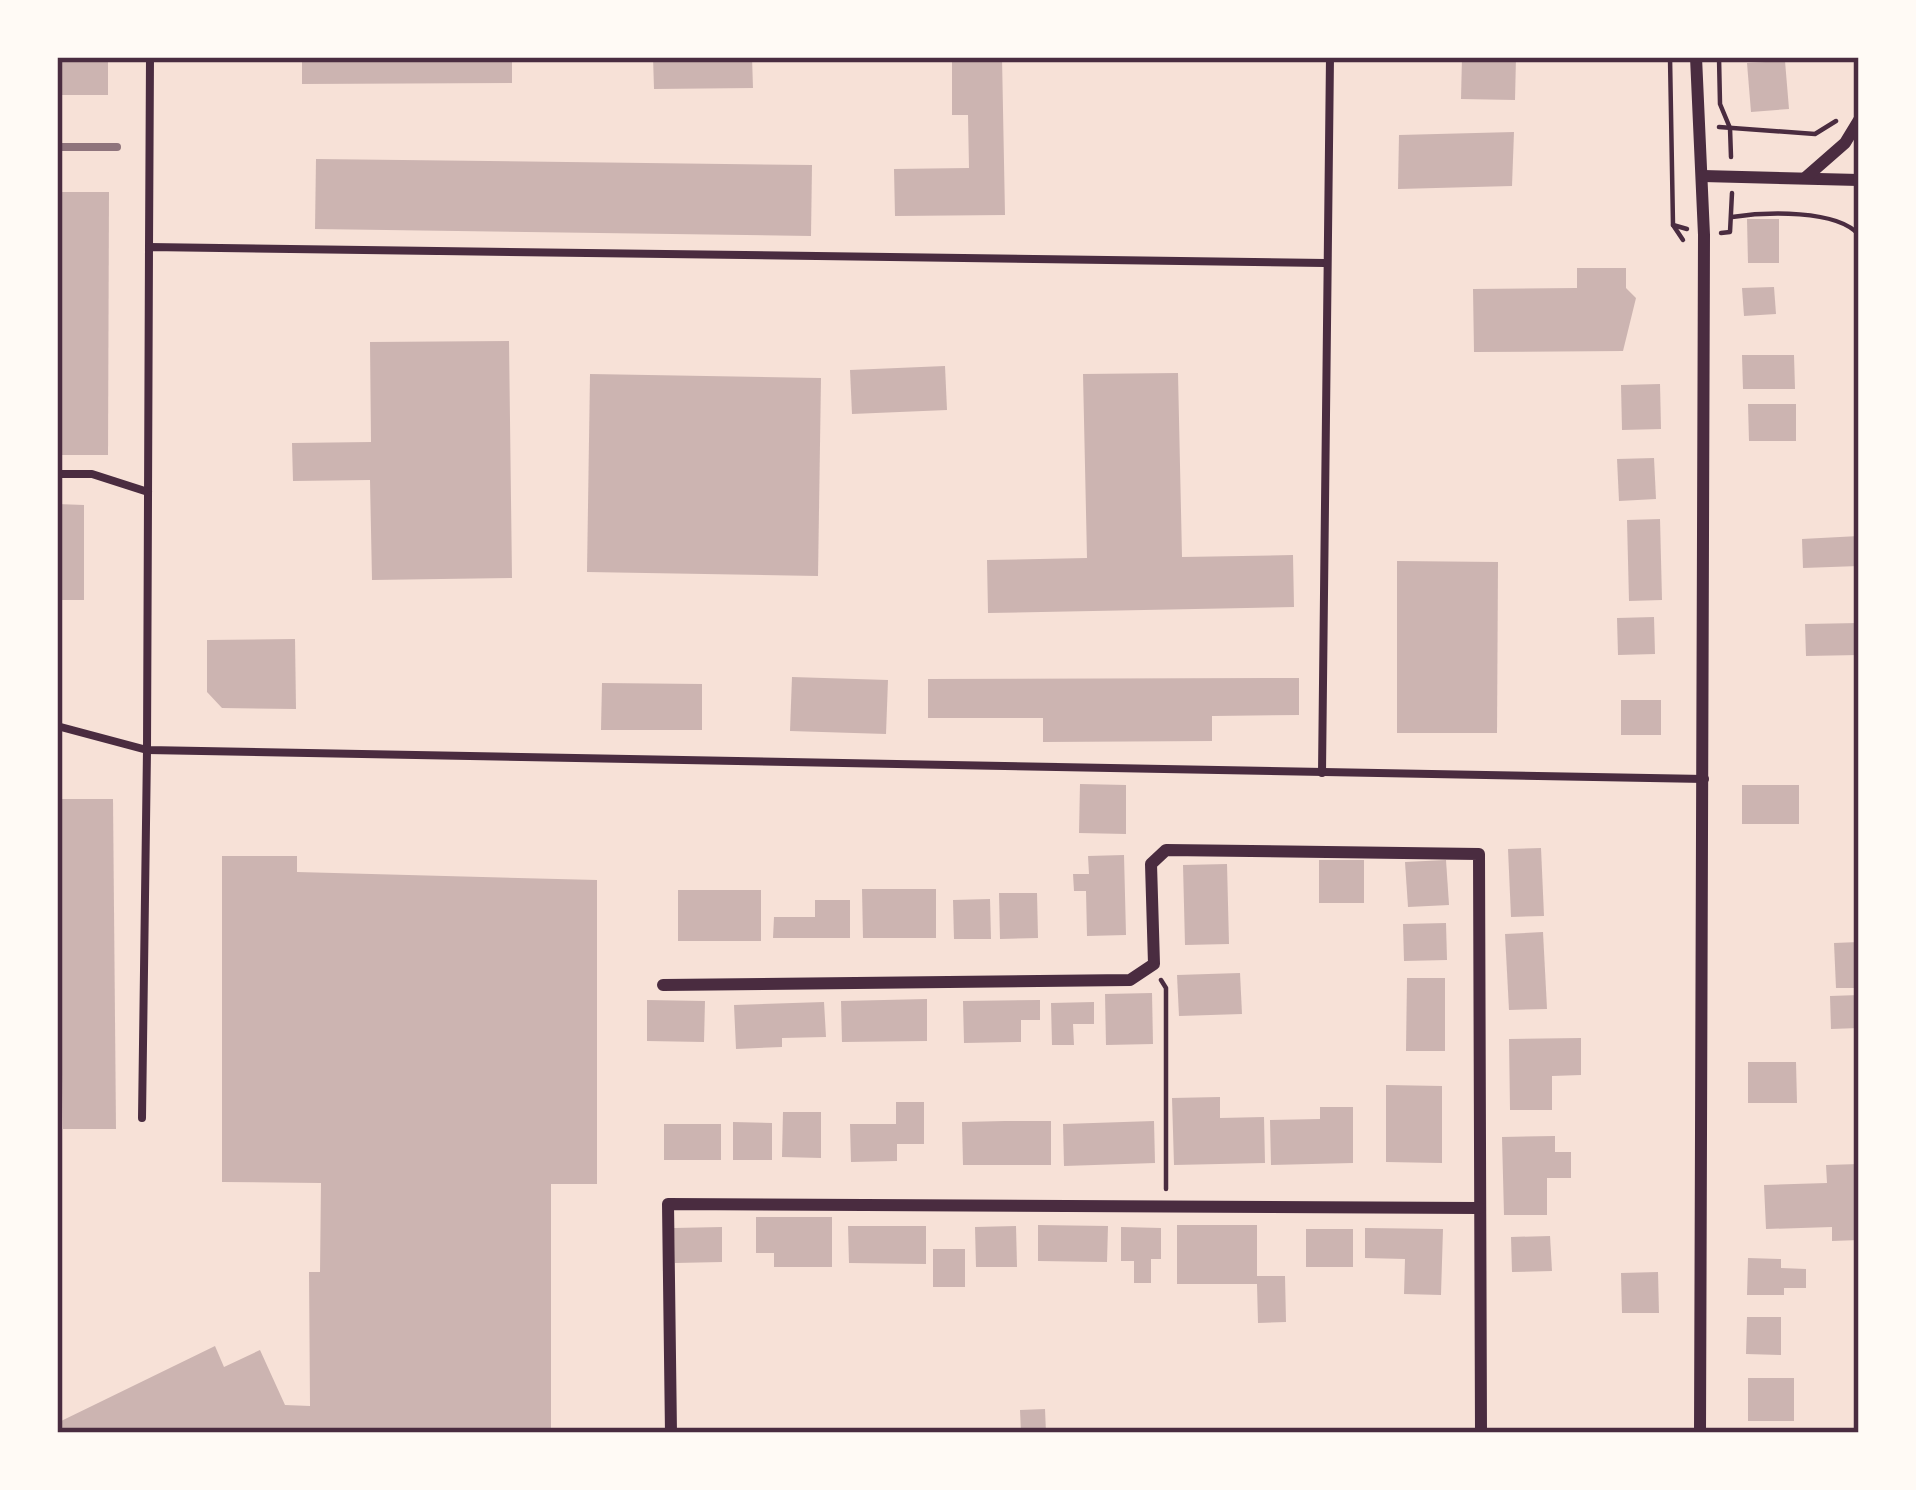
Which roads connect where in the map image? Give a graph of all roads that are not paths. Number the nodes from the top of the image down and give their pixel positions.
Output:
1 (150, 57) edge
2 (1330, 57) edge
3 (1696, 57) edge
4 (1859, 120) edge
5 (1703, 176) junction
6 (1804, 179) junction
7 (1859, 180) edge
8 (149, 247) junction
9 (1324, 263) junction
10 (57, 474) edge
11 (148, 493) junction
12 (57, 726) edge
13 (147, 750) junction
14 (1322, 773) junction
15 (1705, 779) junction
16 (663, 985) dead end
17 (142, 1118) dead end
18 (1479, 1208) junction
19 (671, 1433) edge
20 (1481, 1433) edge
21 (1700, 1433) edge

1 - 8 lane
2 - 9 lane
3 - 5 street
4 - 6 street
5 - 6 street
5 - 15 street
6 - 7 street
8 - 9 lane
8 - 11 lane
9 - 14 lane
10 - 11 lane
11 - 13 lane
12 - 13 lane
13 - 14 lane
13 - 17 lane
14 - 15 lane
15 - 21 street
16 - 18 street
18 - 19 street
18 - 20 street

